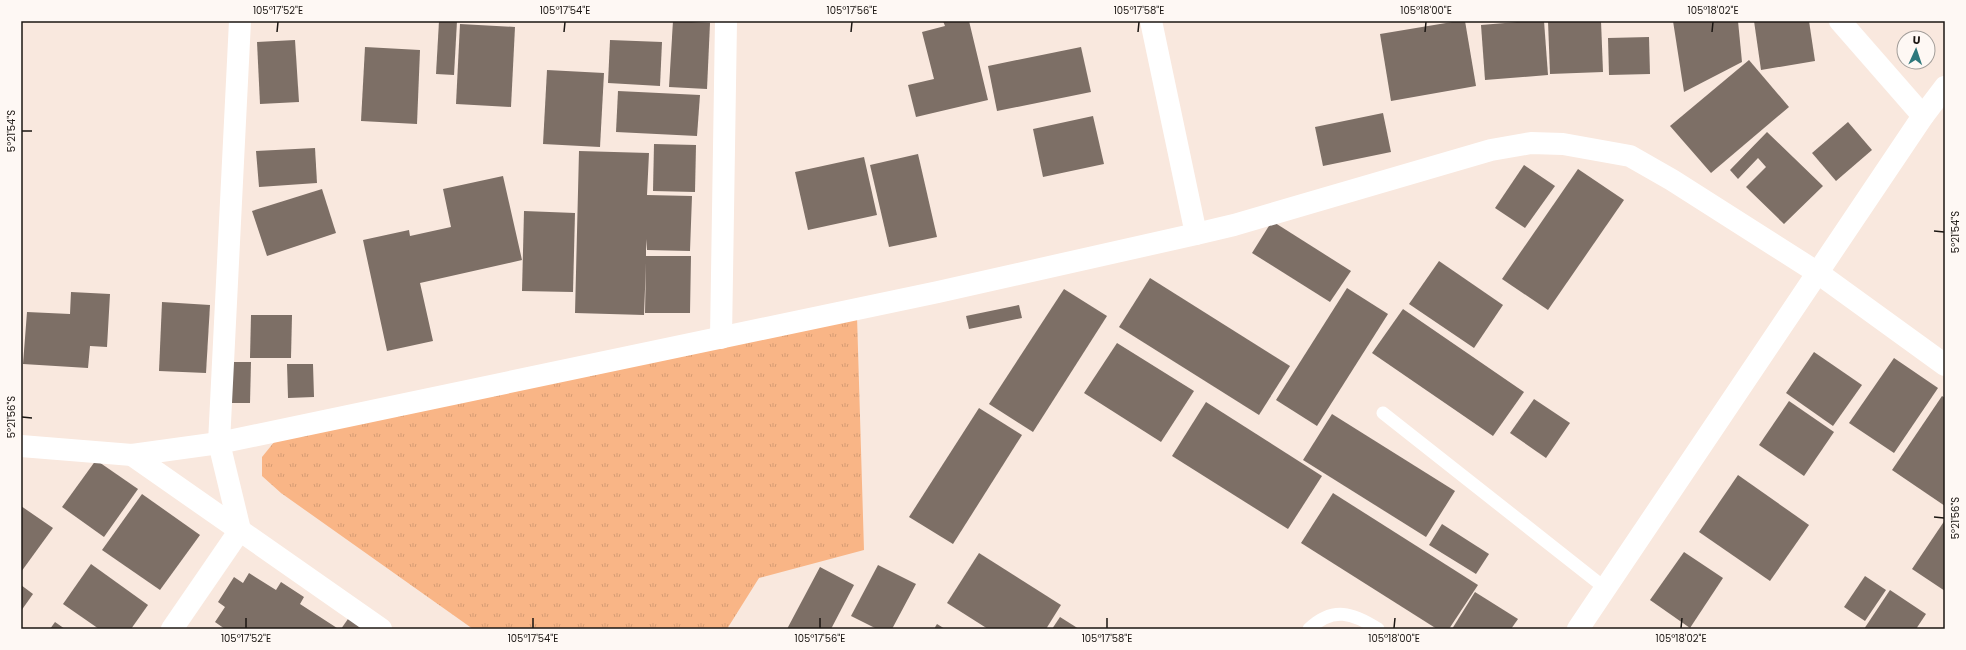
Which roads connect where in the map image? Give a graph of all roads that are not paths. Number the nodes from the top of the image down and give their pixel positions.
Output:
1 (240, 21) edge
2 (726, 21) edge
3 (1151, 21) edge
4 (1840, 21) edge
5 (1945, 87) edge
6 (1922, 116) junction
7 (1196, 234) junction
8 (1818, 274) junction
9 (720, 338) junction
10 (1945, 365) edge
11 (1383, 412) dead end
12 (219, 443) junction
13 (21, 446) edge
14 (132, 455) junction
15 (240, 530) junction
16 (1605, 588) junction
17 (172, 629) edge
18 (381, 629) edge
19 (1309, 629) edge
20 (1378, 629) edge
21 (1578, 629) edge

1 - 12 street
2 - 9 street
3 - 7 street
4 - 6 street
5 - 6 street
6 - 8 street
7 - 8 street
7 - 9 street
8 - 10 street
8 - 16 street
9 - 12 street
11 - 16 lane
12 - 14 street
12 - 15 street
13 - 14 street
14 - 15 street
15 - 17 street
15 - 18 street
16 - 21 street
19 - 20 lane

